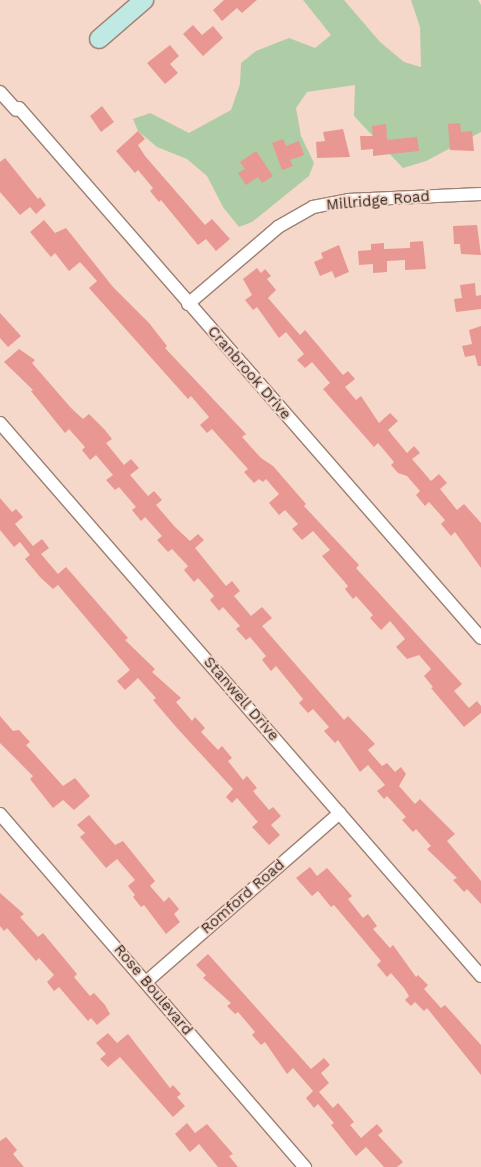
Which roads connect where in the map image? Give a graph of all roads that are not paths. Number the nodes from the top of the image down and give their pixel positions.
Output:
1 (144, 0) edge
2 (99, 39) dead end
3 (0, 92) edge
4 (481, 194) edge
5 (188, 304) junction
6 (0, 423) edge
7 (481, 638) edge
8 (340, 813) junction
9 (0, 814) edge
10 (481, 976) edge
11 (146, 982) junction
12 (305, 1167) edge

1 - 2 street
3 - 5 street, Cranbrook Drive
4 - 5 street, Millridge Road
5 - 7 street, Cranbrook Drive
6 - 8 street, Stanwell Drive
8 - 10 street, Stanwell Drive
8 - 11 street, Romford Road
9 - 11 street, Rose Boulevard
11 - 12 street, Rose Boulevard

